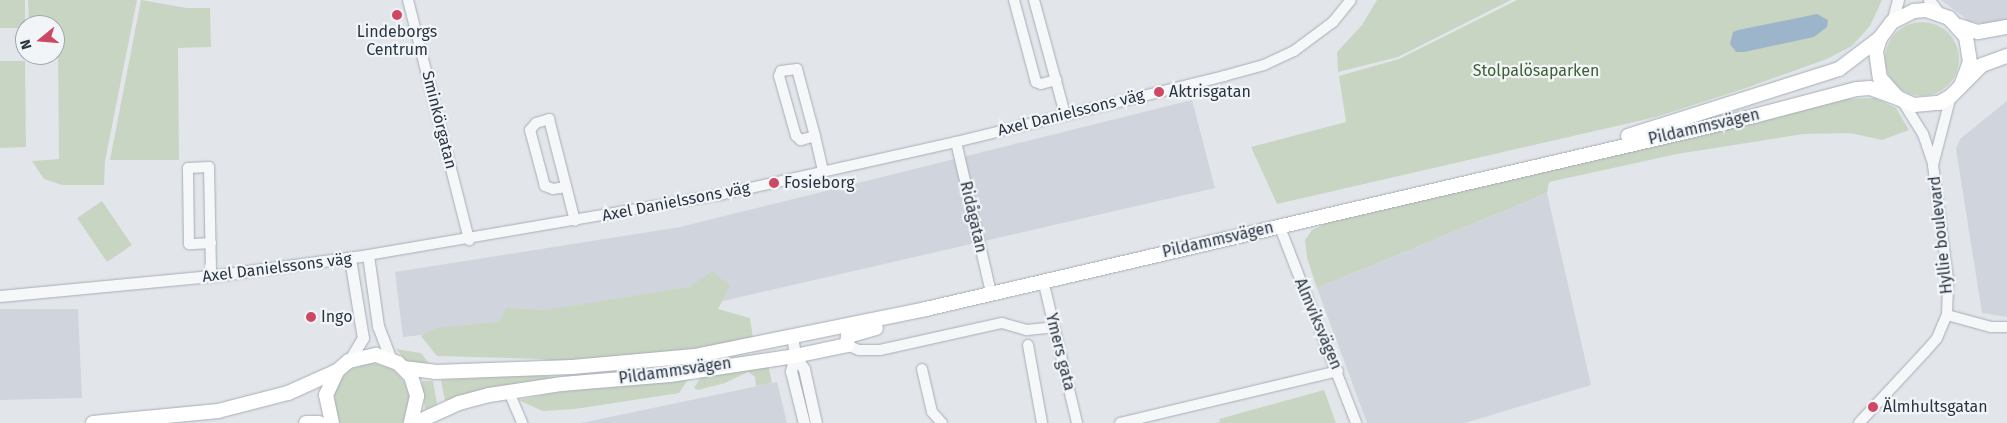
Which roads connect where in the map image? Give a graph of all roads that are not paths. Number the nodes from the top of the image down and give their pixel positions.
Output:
1 (408, 0) edge
2 (1014, 0) edge
3 (1034, 0) edge
4 (1351, 0) edge
5 (1898, 0) edge
6 (1929, 0) edge
7 (1938, 12) junction
8 (1892, 22) junction
9 (1959, 26) junction
10 (2007, 27) edge
11 (1880, 38) junction
12 (2007, 56) edge
13 (1056, 80) junction
14 (1956, 91) junction
15 (1900, 100) junction
16 (1065, 114) junction
17 (815, 136) junction
18 (956, 142) junction
19 (1934, 165) junction
20 (1509, 171) junction
21 (823, 172) junction
22 (566, 186) junction
23 (575, 221) junction
24 (1279, 225) junction
25 (469, 240) junction
26 (211, 243) junction
27 (368, 255) junction
28 (350, 259) junction
29 (211, 276) junction
30 (1043, 280) junction
31 (991, 293) junction
32 (0, 296) edge
33 (926, 309) junction
34 (1947, 315) junction
35 (1054, 327) junction
36 (2007, 327) edge
37 (792, 336) junction
38 (848, 345) junction
39 (1028, 345) dead end
40 (795, 356) junction
41 (390, 358) junction
42 (349, 360) junction
43 (404, 368) junction
44 (922, 369) dead end
45 (337, 371) junction
46 (1338, 371) junction
47 (509, 392) junction
48 (93, 423) edge
49 (306, 423) edge
50 (319, 423) edge
51 (332, 423) edge
52 (411, 423) edge
53 (415, 423) edge
54 (522, 423) edge
55 (804, 423) edge
56 (816, 423) edge
57 (942, 423) edge
58 (1042, 423) edge
59 (1077, 423) edge
60 (1120, 423) edge
61 (1356, 423) edge
62 (1859, 423) edge

1 - 25 street, Sminkörgatan
2 - 13 street
3 - 13 street
4 - 16 street, Axel Danielssons väg
5 - 8 street
6 - 7 street
7 - 8 main road, Pildammsvägen
7 - 9 main road
8 - 11 main road, Pildammsvägen
9 - 10 main road
9 - 14 main road
11 - 15 main road, Pildammsvägen
11 - 20 main road, Pildammsvägen
12 - 14 main road, Pildammsvägen
13 - 16 street
14 - 15 main road, Pildammsvägen
14 - 19 street, Hyllie boulevard
15 - 19 street, Hyllie boulevard
15 - 20 main road, Pildammsvägen
16 - 18 street, Axel Danielssons väg
17 - 17 street
17 - 21 street
18 - 21 street, Axel Danielssons väg
18 - 31 street, Ridågatan
19 - 34 street, Hyllie boulevard
20 - 24 main road, Pildammsvägen
21 - 23 street, Axel Danielssons väg
22 - 22 street
22 - 23 street
23 - 25 street, Axel Danielssons väg
24 - 30 main road, Pildammsvägen
24 - 46 street, Almviksvägen
25 - 27 street, Axel Danielssons väg
26 - 26 street
26 - 29 street
27 - 28 street, Axel Danielssons väg
27 - 41 street
28 - 29 street, Axel Danielssons väg
28 - 42 street
29 - 32 street, Axel Danielssons väg
30 - 31 main road, Pildammsvägen
30 - 35 street, Ymers gata
31 - 33 main road, Pildammsvägen
33 - 37 main road, Pildammsvägen
33 - 38 main road, Pildammsvägen
34 - 36 street
34 - 62 street, Hyllie boulevard
35 - 38 street
35 - 59 street, Ymers gata
37 - 40 street
37 - 43 main road, Pildammsvägen
38 - 40 main road, Pildammsvägen
39 - 58 street
40 - 47 main road, Pildammsvägen
40 - 55 street
40 - 56 street
41 - 42 main road
41 - 43 main road, Pildammsvägen
42 - 45 main road
43 - 52 main road, Pildammsvägen
44 - 57 street
45 - 48 main road
45 - 51 main road
46 - 60 street
46 - 61 street, Almviksvägen
47 - 53 main road, Pildammsvägen
47 - 54 street
49 - 50 main road

